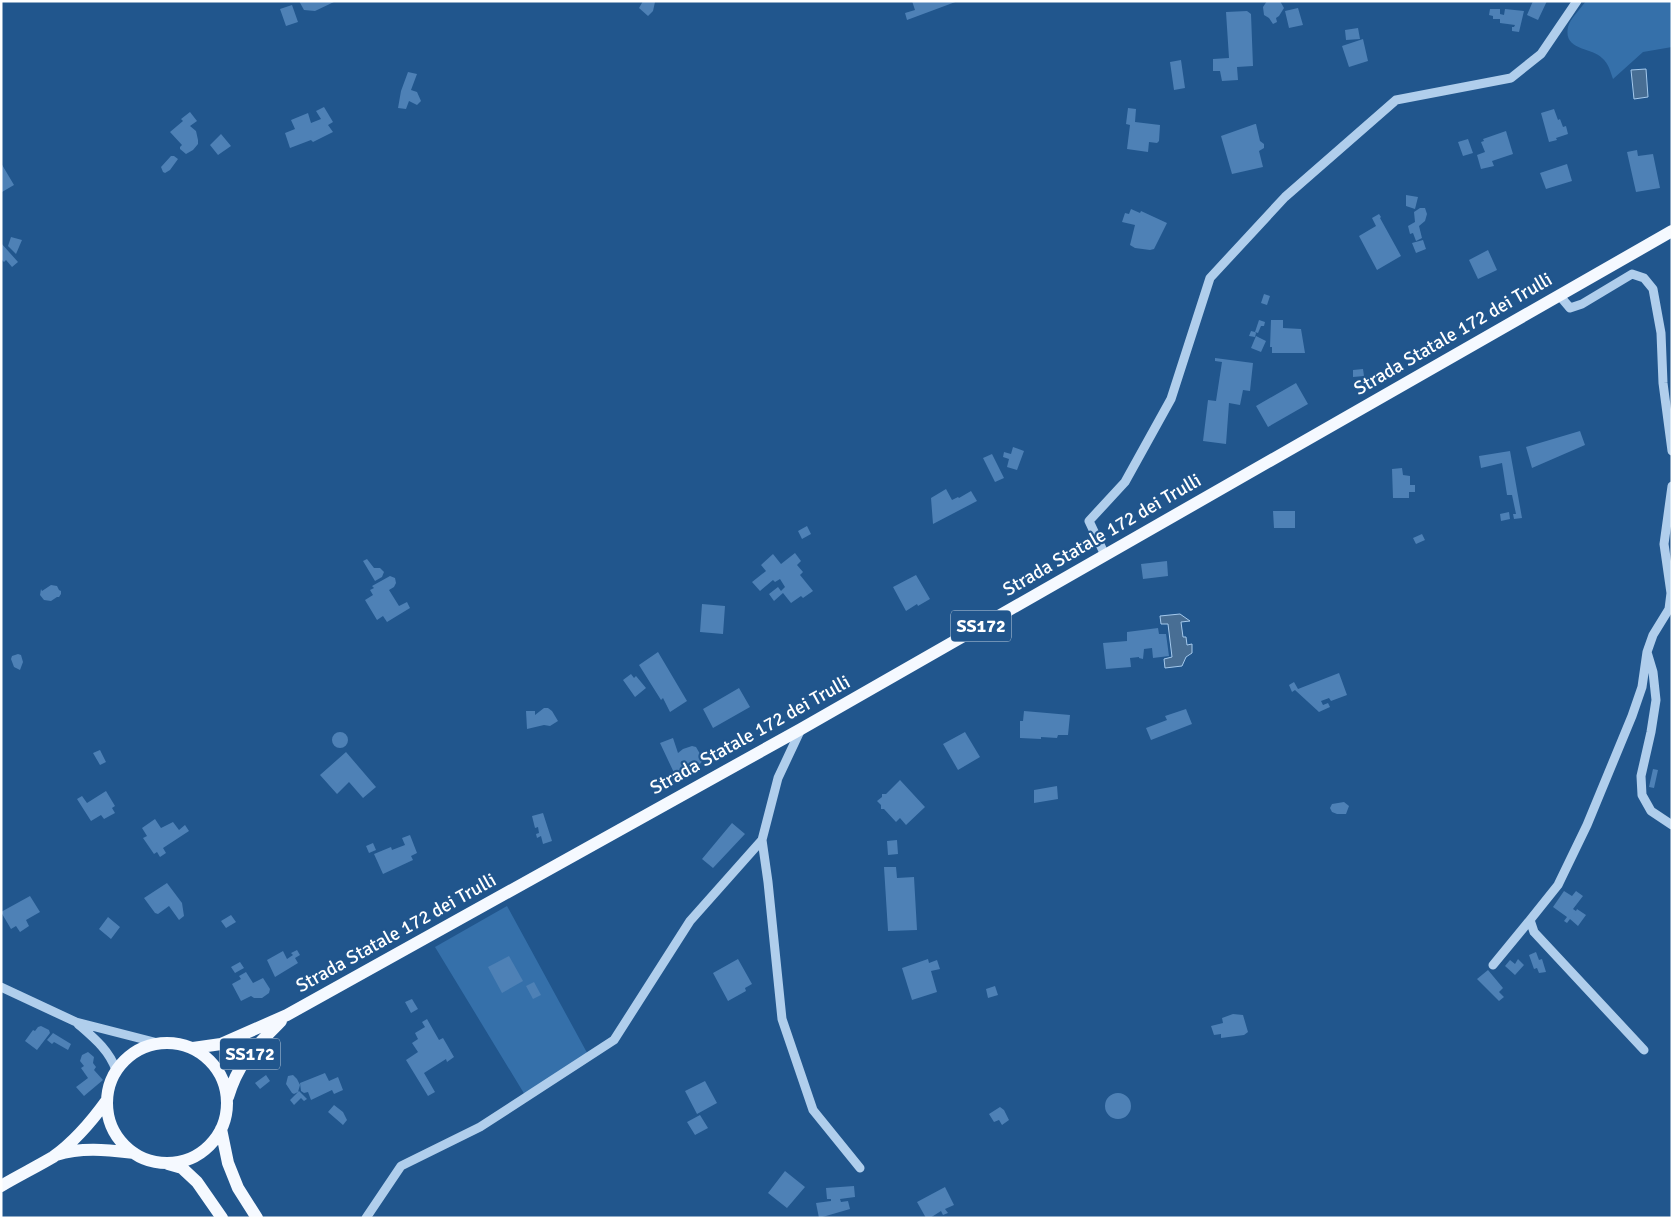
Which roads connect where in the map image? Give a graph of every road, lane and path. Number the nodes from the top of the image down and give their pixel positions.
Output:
1 (1577, 1) edge
2 (1672, 231) edge
3 (1559, 296) junction
4 (1667, 376) edge
5 (1672, 451) edge
6 (1672, 486) edge
7 (1668, 550) edge
8 (1105, 555) junction
9 (1647, 652) junction
10 (801, 729) junction
11 (1672, 825) edge
12 (762, 840) junction
13 (1530, 920) junction
14 (1493, 965) dead end
15 (1, 986) edge
16 (287, 1015) junction
17 (76, 1022) junction
18 (158, 1043) junction
19 (193, 1048) junction
20 (1644, 1050) dead end
21 (116, 1070) junction
22 (107, 1100) junction
23 (226, 1100) junction
24 (221, 1129) junction
25 (134, 1153) junction
26 (54, 1156) junction
27 (163, 1163) junction
28 (860, 1168) dead end
29 (1, 1186) edge
30 (222, 1218) edge
31 (257, 1218) edge
32 (366, 1218) edge

1 - 8 street
2 - 3 main road, Strada Statale 172 dei Trulli / SS172
3 - 4 street
3 - 8 main road, Strada Statale 172 dei Trulli / SS172
4 - 5 street
6 - 7 street
7 - 9 street
8 - 10 main road, Strada Statale 172 dei Trulli / SS172
9 - 11 street
9 - 13 street
10 - 12 street
10 - 16 main road, Strada Statale 172 dei Trulli / SS172
12 - 28 street
12 - 32 street
13 - 14 street
13 - 20 street
15 - 17 street
16 - 19 main road, Strada Statale 172 dei Trulli / SS172
16 - 23 main road, Strada Statale 172 dei Trulli / SS172
17 - 18 street
17 - 21 street
18 - 19 main road
18 - 21 main road
19 - 23 main road
21 - 22 main road
22 - 25 main road
22 - 26 main road
23 - 24 main road
24 - 27 main road
24 - 31 main road
25 - 26 main road
25 - 27 main road
26 - 29 main road
27 - 30 main road

